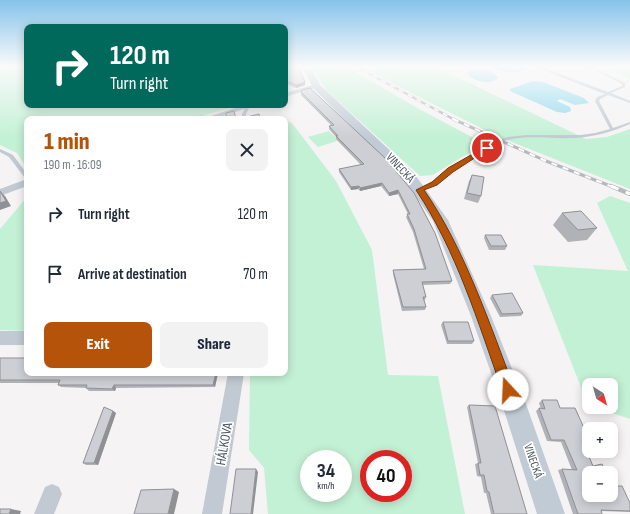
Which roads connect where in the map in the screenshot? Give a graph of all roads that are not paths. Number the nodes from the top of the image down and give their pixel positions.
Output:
1 (302, 90) edge
2 (320, 90) edge
3 (599, 90) edge
4 (617, 90) edge
5 (288, 94) edge
6 (610, 94) junction
7 (630, 102) edge
8 (243, 108) edge
9 (216, 116) edge
10 (630, 123) edge
11 (612, 130) junction
12 (0, 150) edge
13 (24, 173) edge
14 (24, 183) edge
15 (420, 190) junction
16 (0, 193) edge
17 (0, 338) edge
18 (24, 338) edge
19 (235, 376) edge
20 (52, 494) dead end
21 (44, 514) edge
22 (212, 514) edge
23 (551, 514) edge

1 - 5 street
2 - 15 street, VINECKÁ
3 - 6 lane
4 - 6 lane
6 - 7 lane
6 - 11 lane
8 - 9 street
10 - 11 lane
11 - 15 lane
12 - 13 lane
14 - 16 street
15 - 23 street, VINECKÁ
17 - 18 street
19 - 22 street, HÁLKOVA
20 - 21 street

